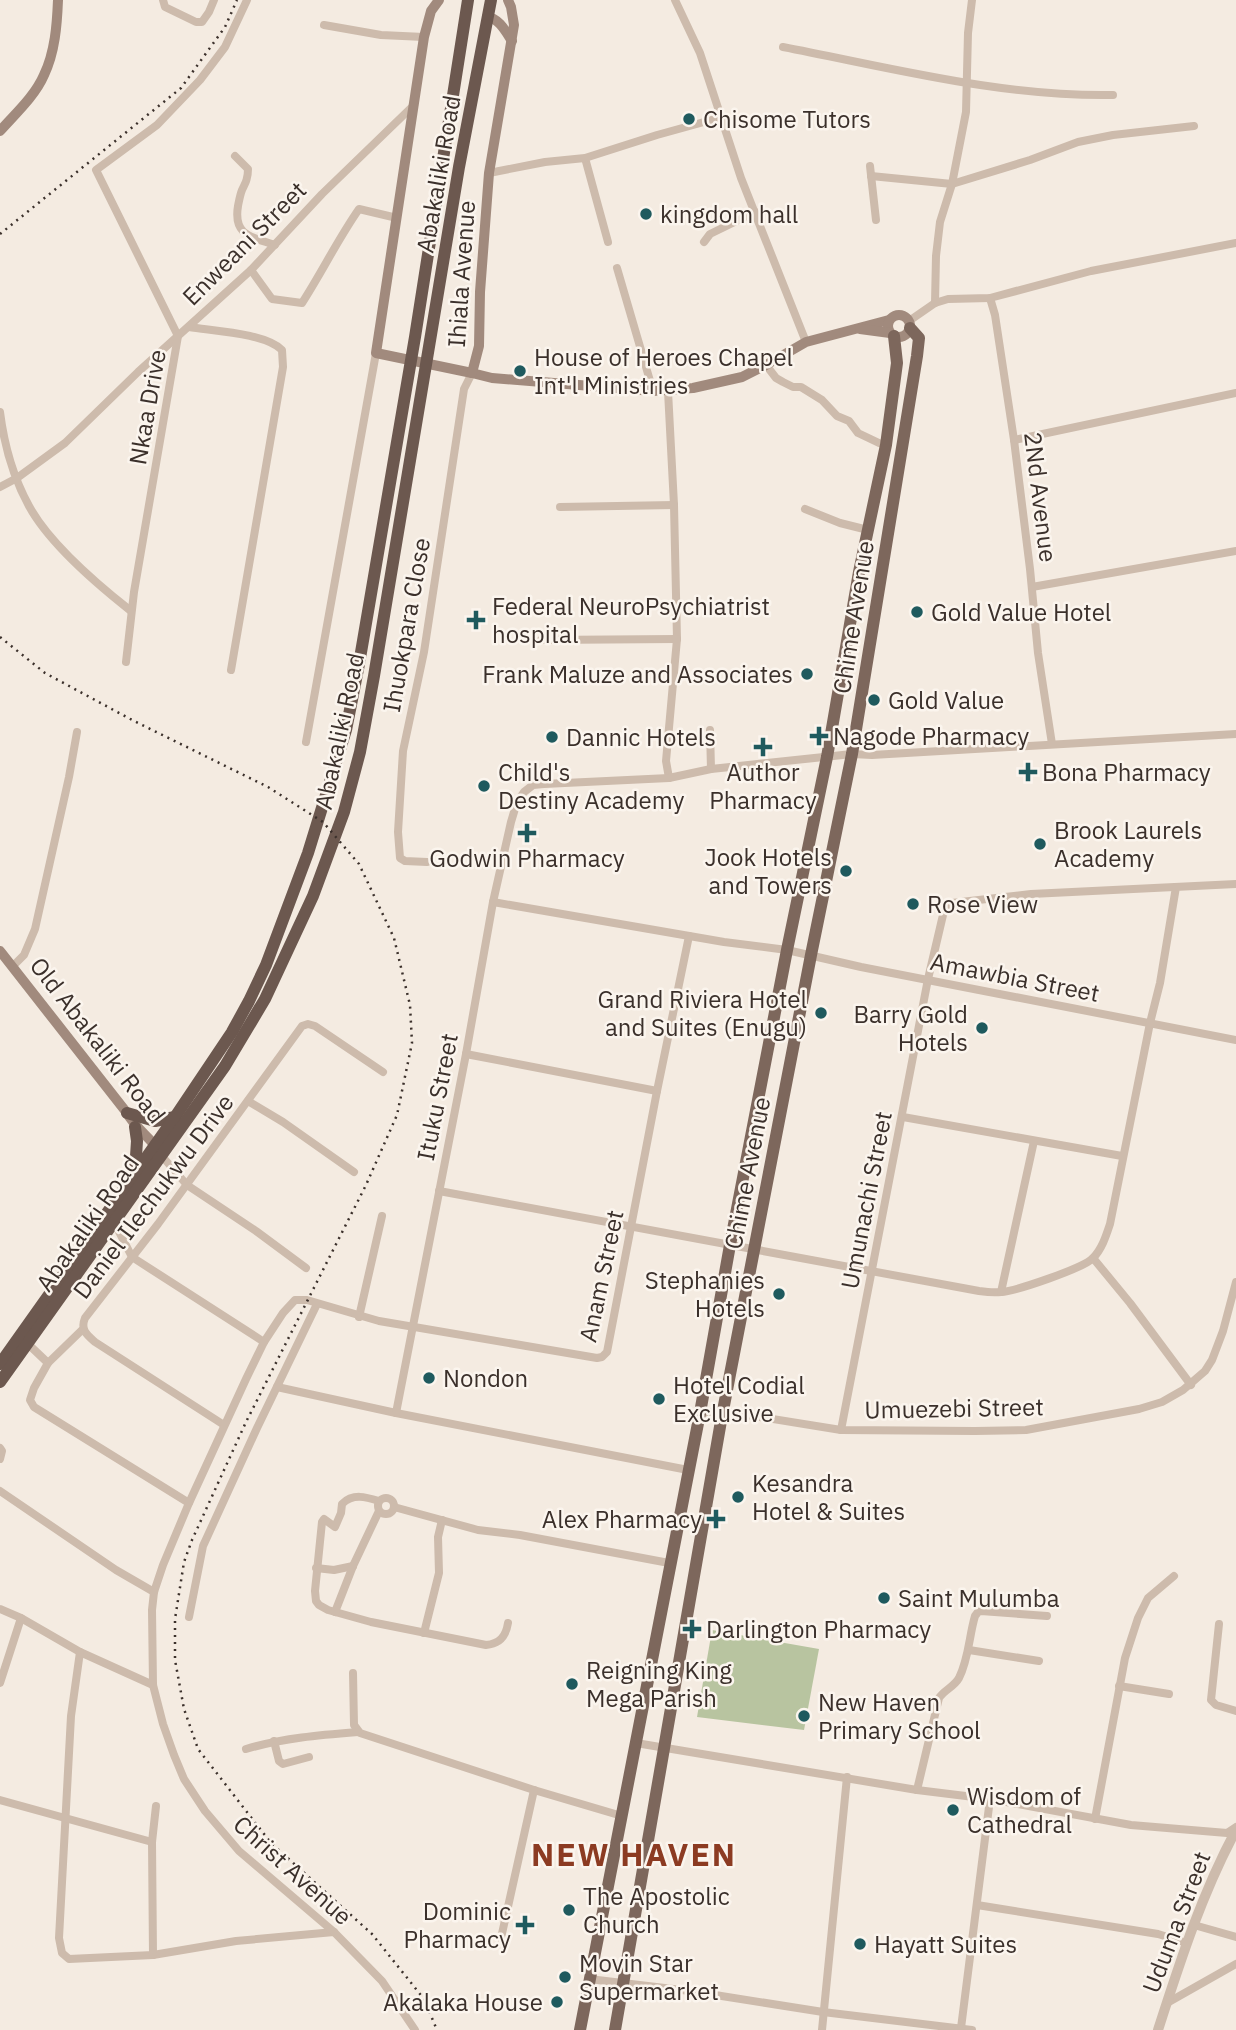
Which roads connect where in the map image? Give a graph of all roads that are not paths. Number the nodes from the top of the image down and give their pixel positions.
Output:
1 (58, 0) edge
2 (163, 0) edge
3 (214, 0) edge
4 (247, 0) edge
5 (439, 0) edge
6 (468, 0) edge
7 (491, 0) edge
8 (675, 0) edge
9 (971, 0) edge
10 (512, 2) edge
11 (488, 17) junction
12 (324, 25) dead end
13 (424, 37) junction
14 (512, 41) junction
15 (783, 47) dead end
16 (968, 83) junction
17 (1113, 95) dead end
18 (414, 105) junction
19 (722, 117) junction
20 (1194, 126) dead end
21 (0, 131) edge
22 (235, 156) dead end
23 (585, 158) junction
24 (870, 166) dead end
25 (489, 173) junction
26 (872, 176) junction
27 (952, 184) junction
28 (755, 212) junction
29 (397, 218) junction
30 (876, 220) dead end
31 (608, 242) dead end
32 (704, 242) dead end
33 (1236, 243) edge
34 (275, 244) junction
35 (617, 268) dead end
36 (251, 270) junction
37 (990, 298) junction
38 (934, 303) junction
39 (890, 320) junction
40 (910, 324) junction
41 (189, 327) junction
42 (854, 328) junction
43 (892, 335) junction
44 (178, 336) junction
45 (806, 341) junction
46 (376, 353) junction
47 (766, 365) junction
48 (472, 373) junction
49 (653, 391) junction
50 (668, 391) junction
51 (1236, 393) edge
52 (0, 412) edge
53 (1014, 440) junction
54 (886, 444) junction
55 (18, 478) junction
56 (0, 487) edge
57 (674, 505) junction
58 (559, 507) dead end
59 (806, 509) dead end
60 (868, 530) junction
61 (1236, 551) edge
62 (1032, 587) junction
63 (131, 611) junction
64 (677, 639) junction
65 (541, 640) dead end
66 (125, 662) dead end
67 (231, 670) dead end
68 (710, 730) dead end
69 (77, 732) dead end
70 (1236, 734) edge
71 (306, 741) dead end
72 (1052, 744) junction
73 (852, 754) junction
74 (827, 757) junction
75 (710, 769) junction
76 (669, 778) junction
77 (427, 862) dead end
78 (1236, 884) edge
79 (1176, 887) junction
80 (493, 902) junction
81 (689, 936) junction
82 (787, 950) junction
83 (0, 951) edge
84 (810, 955) junction
85 (13, 966) junction
86 (928, 979) junction
87 (1150, 1023) junction
88 (1236, 1040) edge
89 (466, 1054) junction
90 (383, 1072) dead end
91 (657, 1091) junction
92 (248, 1101) junction
93 (127, 1113) junction
94 (175, 1117) junction
95 (903, 1117) junction
96 (135, 1127) junction
97 (1034, 1140) junction
98 (158, 1150) junction
99 (1122, 1156) junction
100 (354, 1172) dead end
101 (135, 1173) junction
102 (187, 1185) junction
103 (439, 1191) junction
104 (382, 1216) dead end
105 (114, 1222) junction
106 (631, 1226) junction
107 (730, 1245) junction
108 (754, 1249) junction
109 (132, 1257) junction
110 (1093, 1258) junction
111 (306, 1268) dead end
112 (871, 1272) junction
113 (1236, 1282) edge
114 (1001, 1292) junction
115 (295, 1300) joint
116 (1234, 1300) edge
117 (317, 1304) junction
118 (359, 1317) junction
119 (412, 1326) junction
120 (83, 1329) junction
121 (264, 1342) junction
122 (27, 1343) junction
123 (48, 1363) junction
124 (0, 1364) edge
125 (0, 1382) edge
126 (1191, 1385) junction
127 (277, 1387) junction
128 (723, 1411) junction
129 (396, 1413) junction
130 (700, 1413) junction
131 (224, 1425) junction
132 (841, 1430) junction
133 (0, 1448) edge
134 (0, 1459) edge
135 (688, 1470) junction
136 (0, 1491) edge
137 (189, 1503) junction
138 (379, 1506) junction
139 (394, 1507) junction
140 (442, 1520) junction
141 (669, 1563) junction
142 (352, 1566) junction
143 (316, 1568) junction
144 (1174, 1576) dead end
145 (155, 1591) junction
146 (0, 1609) edge
147 (335, 1612) junction
148 (1047, 1616) dead end
149 (189, 1617) dead end
150 (21, 1618) junction
151 (508, 1623) dead end
152 (1219, 1624) dead end
153 (424, 1633) junction
154 (968, 1650) junction
155 (80, 1652) junction
156 (1039, 1661) dead end
157 (353, 1673) dead end
158 (0, 1683) edge
159 (153, 1685) junction
160 (1119, 1686) junction
161 (1168, 1694) dead end
162 (1236, 1711) edge
163 (358, 1731) junction
164 (274, 1741) junction
165 (636, 1743) junction
166 (665, 1748) junction
167 (246, 1749) dead end
168 (309, 1757) dead end
169 (847, 1777) junction
170 (534, 1790) junction
171 (917, 1790) junction
172 (990, 1799) junction
173 (0, 1800) edge
174 (156, 1806) dead end
175 (622, 1816) junction
176 (65, 1818) junction
177 (1096, 1819) junction
178 (1236, 1829) edge
179 (152, 1842) junction
180 (1231, 1850) edge
181 (977, 1905) junction
182 (1194, 1925) junction
183 (334, 1932) junction
184 (502, 1937) dead end
185 (1236, 1937) edge
186 (1187, 1943) junction
187 (153, 1955) junction
188 (1236, 1964) edge
189 (589, 1979) junction
190 (623, 1984) junction
191 (1167, 2003) junction
192 (823, 2012) junction
193 (910, 2026) edge
194 (961, 2028) edge
195 (415, 2030) edge
196 (580, 2030) edge
197 (615, 2030) edge
198 (822, 2030) edge
199 (972, 2030) edge
200 (1158, 2030) edge

1 - 21 main road
2 - 3 street
4 - 44 street, Nkaa Drive
5 - 13 main road
6 - 94 highway, Abakaliki Road
7 - 11 highway, Abakaliki Road
8 - 19 street
9 - 16 street
10 - 14 main road, Ihiala Avenue
11 - 14 main road
11 - 98 highway, Abakaliki Road
12 - 13 street
13 - 18 main road
14 - 25 main road, Ihiala Avenue
15 - 16 street
16 - 17 street
16 - 27 street
18 - 29 main road
18 - 34 street, Enweani Street
19 - 23 street
19 - 28 street
20 - 27 street
22 - 34 street
23 - 25 street
23 - 31 street
24 - 26 street
25 - 48 main road, Ihiala Avenue
26 - 27 street
26 - 30 street
27 - 38 street
28 - 32 street
28 - 45 street
29 - 36 street
29 - 46 main road
33 - 37 street
34 - 36 street, Enweani Street
35 - 49 street
36 - 41 street, Enweani Street
37 - 38 street
37 - 53 street, 2Nd Avenue
38 - 40 street
39 - 40 main road
39 - 42 main road, Ihiala Avenue
39 - 43 main road
40 - 43 main road
40 - 73 main road, Chime Avenue
41 - 44 street, Enweani Street
41 - 67 street
42 - 43 main road
42 - 45 main road, Ihiala Avenue
43 - 54 main road, Chime Avenue
44 - 55 street, Enweani Street
44 - 63 street, Nkaa Drive
45 - 47 main road, Ihiala Avenue
46 - 48 main road
46 - 71 street
47 - 50 main road, Ihiala Avenue
47 - 54 street
48 - 49 main road, Ihiala Avenue
48 - 77 street, Ihuokpara Close
49 - 50 main road, Ihiala Avenue
50 - 57 street
51 - 53 street
52 - 55 street
53 - 62 street, 2Nd Avenue
54 - 60 main road, Chime Avenue
55 - 56 street, Enweani Street
55 - 63 street
57 - 58 street
57 - 64 street
59 - 60 street
60 - 74 main road, Chime Avenue
61 - 62 street
62 - 72 street, 2Nd Avenue
63 - 66 street, Nkaa Drive
64 - 65 street
64 - 76 street
68 - 75 street
69 - 85 street
70 - 72 street
72 - 73 street
73 - 74 street
73 - 84 main road, Chime Avenue
74 - 75 street
74 - 82 main road, Chime Avenue
75 - 76 street
76 - 80 street, Ituku Street
78 - 79 street
79 - 86 street, Umunachi Street
79 - 87 street
80 - 81 street, Amawbia Street
80 - 89 street, Ituku Street
81 - 82 street, Amawbia Street
81 - 91 street, Anam Street
82 - 84 street, Amawbia Street
82 - 107 main road, Chime Avenue
83 - 85 main road, Old Abakaliki Road
84 - 86 street, Amawbia Street
84 - 108 main road, Chime Avenue
85 - 93 main road, Old Abakaliki Road
86 - 87 street, Amawbia Street
86 - 95 street, Umunachi Street
87 - 88 street, Amawbia Street
87 - 99 street
89 - 91 street
89 - 103 street, Ituku Street
90 - 92 street, Daniel Ilechukwu Drive
91 - 106 street, Anam Street
92 - 100 street
92 - 102 street, Daniel Ilechukwu Drive
93 - 94 highway
93 - 96 main road, Old Abakaliki Road
94 - 98 highway, Abakaliki Road
95 - 97 street
95 - 112 street, Umunachi Street
96 - 98 main road, Old Abakaliki Road
96 - 101 highway
97 - 99 street
97 - 114 street
98 - 101 highway, Abakaliki Road
98 - 102 street
98 - 105 highway, Abakaliki Road
99 - 110 street
101 - 124 highway, Abakaliki Road
102 - 109 street, Daniel Ilechukwu Drive
102 - 111 street
103 - 106 street
103 - 119 street, Ituku Street
104 - 118 street
105 - 109 street
105 - 122 highway, Abakaliki Road
106 - 107 street
106 - 119 street, Anam Street
107 - 108 street
107 - 130 main road, Chime Avenue
108 - 112 street
108 - 128 main road, Chime Avenue
109 - 120 street, Daniel Ilechukwu Drive
109 - 121 street
110 - 114 street
110 - 126 street
112 - 114 street
112 - 132 street, Umunachi Street
113 - 116 street, Umuezebi Street
115 - 117 street, Anam Street
115 - 121 street, Christ Avenue
116 - 126 street, Umuezebi Street
117 - 118 street, Anam Street
117 - 127 street
118 - 119 street, Anam Street
119 - 129 street, Ituku Street
120 - 123 street
120 - 131 street, Daniel Ilechukwu Drive
121 - 131 street, Christ Avenue
122 - 123 street
122 - 125 highway, Abakaliki Road
123 - 137 street
126 - 132 street, Umuezebi Street
127 - 129 street
127 - 149 street
128 - 130 street, Umuezebi Street
128 - 132 street, Umuezebi Street
128 - 166 main road, Chime Avenue
129 - 135 street
130 - 135 main road, Chime Avenue
131 - 137 street, Christ Avenue
133 - 134 street
135 - 141 main road, Chime Avenue
136 - 145 street
137 - 145 street, Christ Avenue
138 - 139 street
138 - 139 street
138 - 142 street
138 - 143 street
139 - 140 street
140 - 141 street
140 - 153 street
141 - 165 main road, Chime Avenue
142 - 143 street
142 - 147 street
143 - 147 street
144 - 160 street
145 - 159 street, Christ Avenue
146 - 150 street
147 - 153 street
148 - 154 street
150 - 155 street
150 - 158 street
151 - 153 street
152 - 162 street
154 - 156 street
154 - 171 street
155 - 159 street
155 - 176 street
157 - 163 street
159 - 183 street, Christ Avenue
160 - 161 street
160 - 177 street
163 - 164 street
163 - 170 street
164 - 167 street
164 - 168 street
165 - 166 street
165 - 175 main road, Chime Avenue
166 - 169 street
166 - 190 main road, Chime Avenue
169 - 171 street
169 - 192 street
170 - 175 street
170 - 184 street
171 - 172 street
172 - 177 street
172 - 181 street
173 - 176 street
174 - 179 street
175 - 189 main road, Chime Avenue
176 - 179 street
176 - 187 street
177 - 178 street
178 - 180 street, Uduma Street
179 - 187 street
180 - 182 street, Uduma Street
181 - 186 street
181 - 194 street
182 - 185 street
182 - 186 street, Uduma Street
183 - 187 street
183 - 195 street, Christ Avenue
186 - 191 street, Uduma Street
188 - 191 street
189 - 190 street
189 - 196 main road, Chime Avenue
190 - 192 street
190 - 197 main road, Chime Avenue
191 - 200 street, Uduma Street
192 - 193 street
192 - 198 street
193 - 194 street
194 - 199 street

